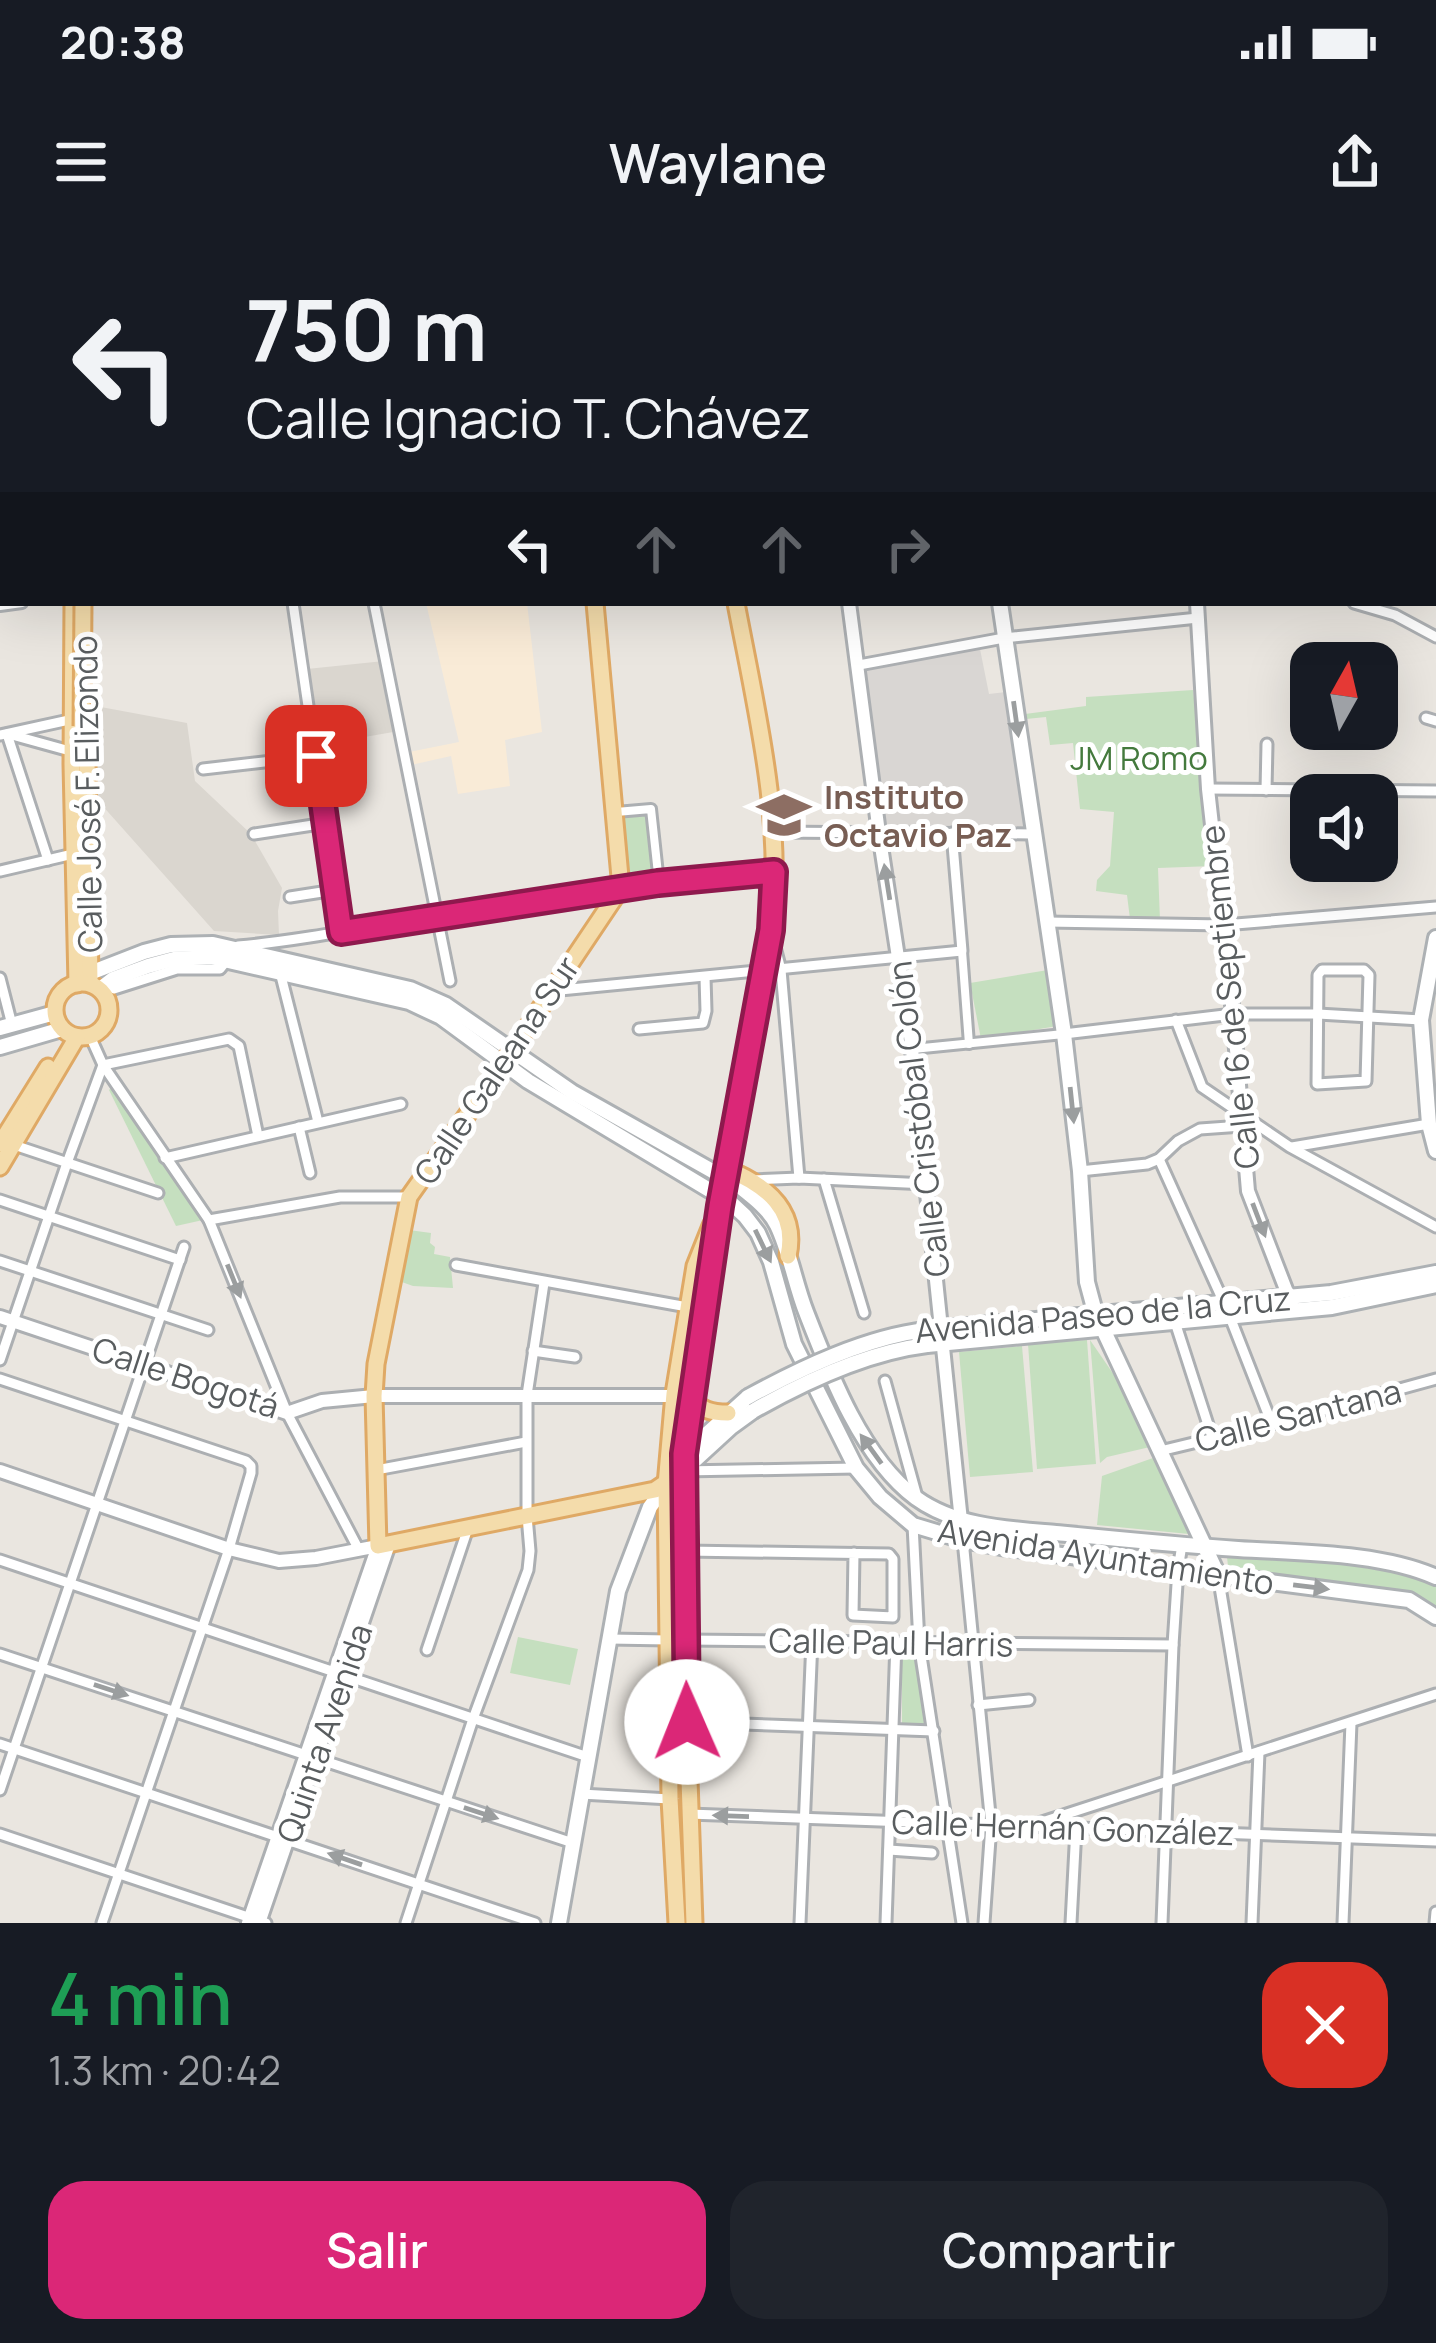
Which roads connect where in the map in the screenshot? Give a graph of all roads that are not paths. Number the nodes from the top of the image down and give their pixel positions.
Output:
1 (73, 606) edge
2 (75, 606) edge
3 (293, 606) edge
4 (375, 606) edge
5 (595, 606) edge
6 (737, 606) edge
7 (849, 606) edge
8 (1000, 606) edge
9 (1197, 606) edge
10 (1364, 606) edge
11 (1198, 618) junction
12 (1436, 637) edge
13 (1004, 638) junction
14 (859, 664) junction
15 (75, 724) junction
16 (3, 735) edge
17 (1267, 744) dead end
18 (316, 756) junction
19 (76, 759) junction
20 (203, 769) dead end
21 (1208, 789) junction
22 (1266, 790) junction
23 (1436, 791) edge
24 (615, 812) junction
25 (326, 823) junction
26 (772, 832) junction
27 (254, 833) dead end
28 (879, 833) junction
29 (952, 833) junction
30 (1033, 834) junction
31 (73, 854) junction
32 (48, 860) junction
33 (0, 871) edge
34 (774, 872) junction
35 (658, 883) junction
36 (621, 888) junction
37 (335, 890) junction
38 (290, 897) dead end
39 (1436, 907) edge
40 (438, 915) junction
41 (1047, 922) junction
42 (1224, 926) junction
43 (771, 930) junction
44 (341, 932) junction
45 (1436, 938) edge
46 (962, 951) junction
47 (229, 953) junction
48 (899, 959) junction
49 (781, 970) junction
50 (762, 971) junction
51 (280, 972) junction
52 (705, 976) junction
53 (0, 978) edge
54 (450, 981) dead end
55 (92, 983) junction
56 (550, 991) junction
57 (1233, 1014) junction
58 (1318, 1014) junction
59 (1369, 1016) junction
60 (1177, 1020) junction
61 (1420, 1020) junction
62 (6, 1026) edge
63 (639, 1029) dead end
64 (71, 1030) junction
65 (1064, 1034) junction
66 (970, 1044) junction
67 (0, 1047) edge
68 (911, 1049) junction
69 (104, 1065) junction
70 (401, 1104) dead end
71 (1431, 1111) edge
72 (1241, 1121) junction
73 (318, 1122) junction
74 (299, 1127) junction
75 (258, 1136) junction
76 (4, 1142) edge
77 (1290, 1147) junction
78 (1436, 1151) edge
79 (165, 1158) junction
80 (1160, 1159) junction
81 (67, 1163) junction
82 (0, 1167) edge
83 (727, 1170) junction
84 (1080, 1172) junction
85 (310, 1173) dead end
86 (799, 1178) junction
87 (824, 1179) junction
88 (752, 1180) junction
89 (926, 1184) junction
90 (158, 1193) dead end
91 (409, 1197) junction
92 (0, 1201) edge
93 (49, 1216) junction
94 (209, 1220) junction
95 (1436, 1227) edge
96 (184, 1247) dead end
97 (788, 1256) junction
98 (181, 1260) junction
99 (0, 1261) edge
100 (455, 1265) dead end
101 (30, 1271) junction
102 (1436, 1273) edge
103 (544, 1283) junction
104 (1436, 1285) edge
105 (1292, 1304) junction
106 (696, 1309) junction
107 (1227, 1310) junction
108 (1095, 1312) junction
109 (864, 1313) dead end
110 (162, 1314) junction
111 (7, 1319) edge
112 (1175, 1322) junction
113 (1102, 1328) junction
114 (208, 1330) dead end
115 (935, 1336) junction
116 (533, 1351) junction
117 (575, 1357) dead end
118 (0, 1360) edge
119 (144, 1365) junction
120 (0, 1379) edge
121 (1436, 1379) edge
122 (884, 1381) dead end
123 (526, 1395) junction
124 (682, 1395) junction
125 (374, 1396) junction
126 (750, 1404) junction
127 (728, 1412) junction
128 (287, 1413) junction
129 (127, 1421) junction
130 (1272, 1424) junction
131 (1212, 1437) junction
132 (526, 1442) junction
133 (1160, 1451) junction
134 (856, 1468) junction
135 (376, 1470) junction
136 (675, 1470) junction
137 (0, 1472) edge
138 (917, 1499) junction
139 (98, 1504) junction
140 (526, 1516) junction
141 (961, 1519) junction
142 (913, 1525) junction
143 (468, 1528) junction
144 (963, 1540) junction
145 (384, 1545) junction
146 (1182, 1545) junction
147 (1205, 1547) junction
148 (229, 1549) junction
149 (359, 1550) junction
150 (686, 1551) junction
151 (854, 1553) junction
152 (0, 1560) edge
153 (1178, 1569) junction
154 (1217, 1575) junction
155 (1436, 1577) edge
156 (70, 1584) junction
157 (364, 1587) junction
158 (1436, 1617) edge
159 (201, 1628) junction
160 (609, 1639) junction
161 (677, 1640) junction
162 (812, 1640) junction
163 (896, 1642) junction
164 (920, 1643) junction
165 (973, 1643) junction
166 (1173, 1645) junction
167 (427, 1649) dead end
168 (0, 1654) edge
169 (42, 1667) junction
170 (339, 1674) junction
171 (1436, 1694) edge
172 (1029, 1700) dead end
173 (978, 1706) junction
174 (173, 1711) junction
175 (473, 1719) junction
176 (687, 1722) junction
177 (1351, 1724) junction
178 (809, 1726) junction
179 (894, 1730) junction
180 (934, 1731) junction
181 (0, 1744) edge
182 (14, 1748) junction
183 (1253, 1754) junction
184 (311, 1756) junction
185 (588, 1757) junction
186 (1167, 1782) junction
187 (0, 1790) edge
188 (146, 1792) junction
189 (581, 1794) junction
190 (670, 1798) junction
191 (446, 1801) junction
192 (689, 1814) junction
193 (805, 1818) junction
194 (890, 1821) junction
195 (946, 1823) junction
196 (991, 1825) junction
197 (1028, 1826) junction
198 (1076, 1828) junction
199 (1165, 1831) junction
200 (0, 1834) edge
201 (1256, 1834) junction
202 (1347, 1837) junction
203 (283, 1838) junction
204 (1436, 1840) edge
205 (572, 1843) junction
206 (889, 1850) junction
207 (932, 1853) dead end
208 (119, 1874) junction
209 (420, 1884) junction
210 (1436, 1912) edge
211 (256, 1922) edge
212 (102, 1923) edge
213 (406, 1923) edge
214 (536, 1923) edge
215 (559, 1923) edge
216 (677, 1923) edge
217 (694, 1923) edge
218 (800, 1923) edge
219 (886, 1923) edge
220 (962, 1923) edge
221 (984, 1923) edge
222 (1071, 1923) edge
223 (1162, 1923) edge
224 (1252, 1923) edge
225 (1343, 1923) edge
226 (1436, 1923) edge

1 - 15 main road, Calle José F. Elizondo, bridge
2 - 19 street
3 - 18 street
4 - 40 street
5 - 24 main road
6 - 26 main road
7 - 14 street, Calle Cristóbal Colón
8 - 13 main road
9 - 11 street, Calle 16 de Septiembre
10 - 12 street
11 - 13 street
11 - 21 street, Calle 16 de Septiembre
13 - 14 street
13 -> 30 main road
14 - 28 street, Calle Cristóbal Colón
15 - 16 street
15 - 19 main road, Calle José F. Elizondo
16 - 19 street
16 - 32 street
17 - 22 street
18 - 20 street
18 - 25 street
19 - 31 main road, Calle José F. Elizondo
19 - 55 main road, Calle José F. Elizondo
21 - 22 street
21 - 42 street, Calle 16 de Septiembre
22 - 23 street
24 - 35 street
24 - 36 main road
25 - 27 street
25 - 37 street
26 - 28 street
26 - 34 main road
28 - 29 street
48 -> 28 street, Calle Cristóbal Colón
29 - 30 street
29 - 46 street
30 - 41 main road
31 - 32 street
31 - 55 main road, Calle José F. Elizondo
32 - 33 street
34 - 35 street
34 - 43 main road
35 - 36 street
36 - 40 street
36 - 56 main road, Calle Galeana Sur
37 - 38 street
37 - 44 street
39 - 42 street
40 - 44 street
40 - 54 street
41 - 42 street
41 - 65 main road
42 - 57 street, Calle 16 de Septiembre
43 - 49 street
43 - 50 main road
44 - 47 street
45 - 61 main road
46 - 48 street
46 - 66 street
47 - 51 main road, Avenida Ayuntamiento
47 - 55 main road, Avenida Ayuntamiento
47 - 55 street
47 - 97 main road, Avenida Ayuntamiento
48 - 49 street
48 - 68 street, Calle Cristóbal Colón
49 - 50 street
49 - 86 street
50 - 52 street
50 - 83 main road
51 - 73 street
51 -> 134 main road, Avenida Ayuntamiento
52 - 56 street
52 - 63 street
53 - 62 street
55 - 64 main road
55 - 64 main road
56 - 91 main road, Calle Galeana Sur, bridge
57 - 58 street
57 - 60 street
57 - 72 street, Calle 16 de Septiembre
58 - 59 street
58 - 59 street
58 - 59 street
59 - 61 street
60 - 65 street
60 - 72 street
61 - 71 main road
62 - 64 main road
64 - 67 main road
64 - 69 street
64 - 76 main road
65 - 66 street
65 -> 84 main road
66 - 68 street
68 - 89 street, Calle Cristóbal Colón
69 - 75 street
69 - 79 street
69 - 81 street
70 - 73 street
71 - 77 street
71 - 78 main road
72 - 77 street
72 - 80 street
72 -> 105 street, Calle 16 de Septiembre
73 - 74 street
74 - 75 street
74 - 85 street
75 - 79 street
76 - 81 street
76 - 82 main road
77 - 95 street
79 - 94 street
80 - 84 street
80 - 107 street
81 - 90 street
81 - 93 street
83 - 88 main road
83 - 106 main road, bridge
84 - 108 main road
86 - 87 street
86 - 88 street
87 - 89 street
87 - 109 street
88 - 97 main road
89 - 115 street, Calle Cristóbal Colón
91 - 94 street
91 - 125 main road, Calle Galeana Sur
92 - 93 street
93 - 98 street
93 - 101 street
94 -> 128 street
96 - 98 street
138 -> 97 main road, Avenida Ayuntamiento
98 - 110 street
99 - 101 street
100 - 103 street
101 - 110 street
101 - 111 street
102 - 105 main road, Avenida Paseo de la Cruz
103 - 106 street
103 - 116 street
104 - 105 main road, Avenida Paseo de la Cruz
105 - 107 main road, Avenida Paseo de la Cruz
106 - 124 main road
107 - 108 main road, Avenida Paseo de la Cruz
107 - 112 main road, Avenida Paseo de la Cruz
107 - 130 street
108 - 113 main road
108 - 115 main road, Avenida Paseo de la Cruz
110 - 114 street
110 - 119 street
111 - 118 street
111 - 119 street, Calle Bogotá
112 - 113 main road, Avenida Paseo de la Cruz
112 - 131 street
113 - 115 main road, Avenida Paseo de la Cruz
113 - 133 main road
115 - 126 main road, Avenida Paseo de la Cruz, bridge
115 - 141 street, Calle Cristóbal Colón
116 - 117 street
116 - 123 street
119 - 128 street, Calle Bogotá
119 - 129 street
120 - 129 street
121 - 130 street, Calle Santana
122 - 138 street
123 - 124 street, Calle Bogotá
123 - 125 street, Calle Bogotá
123 - 132 street
124 - 127 main road
124 - 136 main road
125 - 128 street, Calle Bogotá
125 - 135 main road, Calle Galeana Sur
126 - 127 main road, Avenida Paseo de la Cruz
126 - 136 main road, Avenida Paseo de la Cruz
127 - 136 main road, Avenida Paseo de la Cruz
128 - 149 street
129 - 139 street
129 - 148 street
130 - 131 street, Calle Santana
131 - 133 street, Calle Santana
132 - 135 street
132 - 140 street
133 - 147 main road
134 - 136 street
134 - 142 main road, Avenida Ayuntamiento
135 - 145 main road, Calle Galeana Sur
136 - 140 main road
136 - 150 main road
136 - 160 main road
136 - 161 main road
137 - 139 street
138 - 141 main road, Avenida Ayuntamiento
139 - 148 street
139 - 156 street
140 - 143 main road
140 - 175 street
141 - 144 street, Calle Cristóbal Colón
141 - 146 main road, Avenida Ayuntamiento
142 - 144 main road, Avenida Ayuntamiento
142 - 164 street
143 - 145 main road
143 - 167 street
144 - 153 main road, Avenida Ayuntamiento
144 - 165 street, Calle Cristóbal Colón
145 - 149 street
145 - 157 street, Quinta Avenida
145 - 170 street, Quinta Avenida
146 - 147 main road, Avenida Ayuntamiento
146 - 153 street
147 - 154 main road
147 - 155 main road, Avenida Ayuntamiento
148 - 149 street
148 - 159 street
149 - 157 street
150 - 151 street
150 - 161 main road
151 - 151 street
152 - 156 street
153 - 154 main road, Avenida Ayuntamiento
153 - 166 street
154 -> 158 main road, Avenida Ayuntamiento
154 - 183 street
156 - 159 street
156 - 169 street
157 - 170 street, Quinta Avenida
159 - 170 street
159 - 174 street
160 - 161 street, Calle Paul Harris
160 - 185 main road
161 - 162 street, Calle Paul Harris
161 - 176 main road
161 - 190 main road
162 - 163 street, Calle Paul Harris
162 - 178 street
163 - 164 street, Calle Paul Harris
163 - 179 street
164 - 165 street, Calle Paul Harris
164 - 180 street
165 - 166 street, Calle Paul Harris
165 - 173 street, Calle Cristóbal Colón
166 - 186 street
168 - 169 street
169 -> 174 street
169 - 182 street
170 - 175 street
170 - 184 street, Quinta Avenida
171 - 177 street
172 - 173 street
173 - 196 street, Calle Cristóbal Colón
174 - 184 street
174 - 188 street
175 - 185 street
175 - 191 street
176 - 178 street
176 - 192 main road
177 - 183 street
177 - 202 street
178 - 179 street
178 - 193 street
179 - 180 street
179 - 194 street
180 - 195 street
181 - 182 street
182 - 187 street
182 - 188 street
183 - 186 street
183 - 201 street
184 - 191 street
184 - 203 street, Quinta Avenida
185 - 189 main road
186 - 197 street
186 - 199 street
188 - 203 street
188 - 208 street
189 - 190 street
189 - 205 main road
190 - 216 main road
191 -> 205 street
191 - 209 street
193 -> 192 street, Calle Hernán González
192 - 217 main road
193 - 194 street, Calle Hernán González
193 - 218 street
194 - 195 street, Calle Hernán González
194 - 206 street
195 - 196 street, Calle Hernán González
195 - 220 street
196 - 197 street, Calle Hernán González
196 - 221 street, Calle Cristóbal Colón
197 - 198 street, Calle Hernán González
198 - 199 street, Calle Hernán González
198 - 222 street
199 - 201 street, Calle Hernán González
199 - 223 street
200 - 208 street
201 - 202 street, Calle Hernán González
201 - 224 street
202 - 204 street, Calle Hernán González
202 - 225 street
209 -> 203 street
203 - 211 street, Quinta Avenida
205 - 215 main road
206 - 207 street
206 - 219 street
208 - 211 street
208 - 212 street
209 - 213 street
209 - 214 street
210 - 226 street

